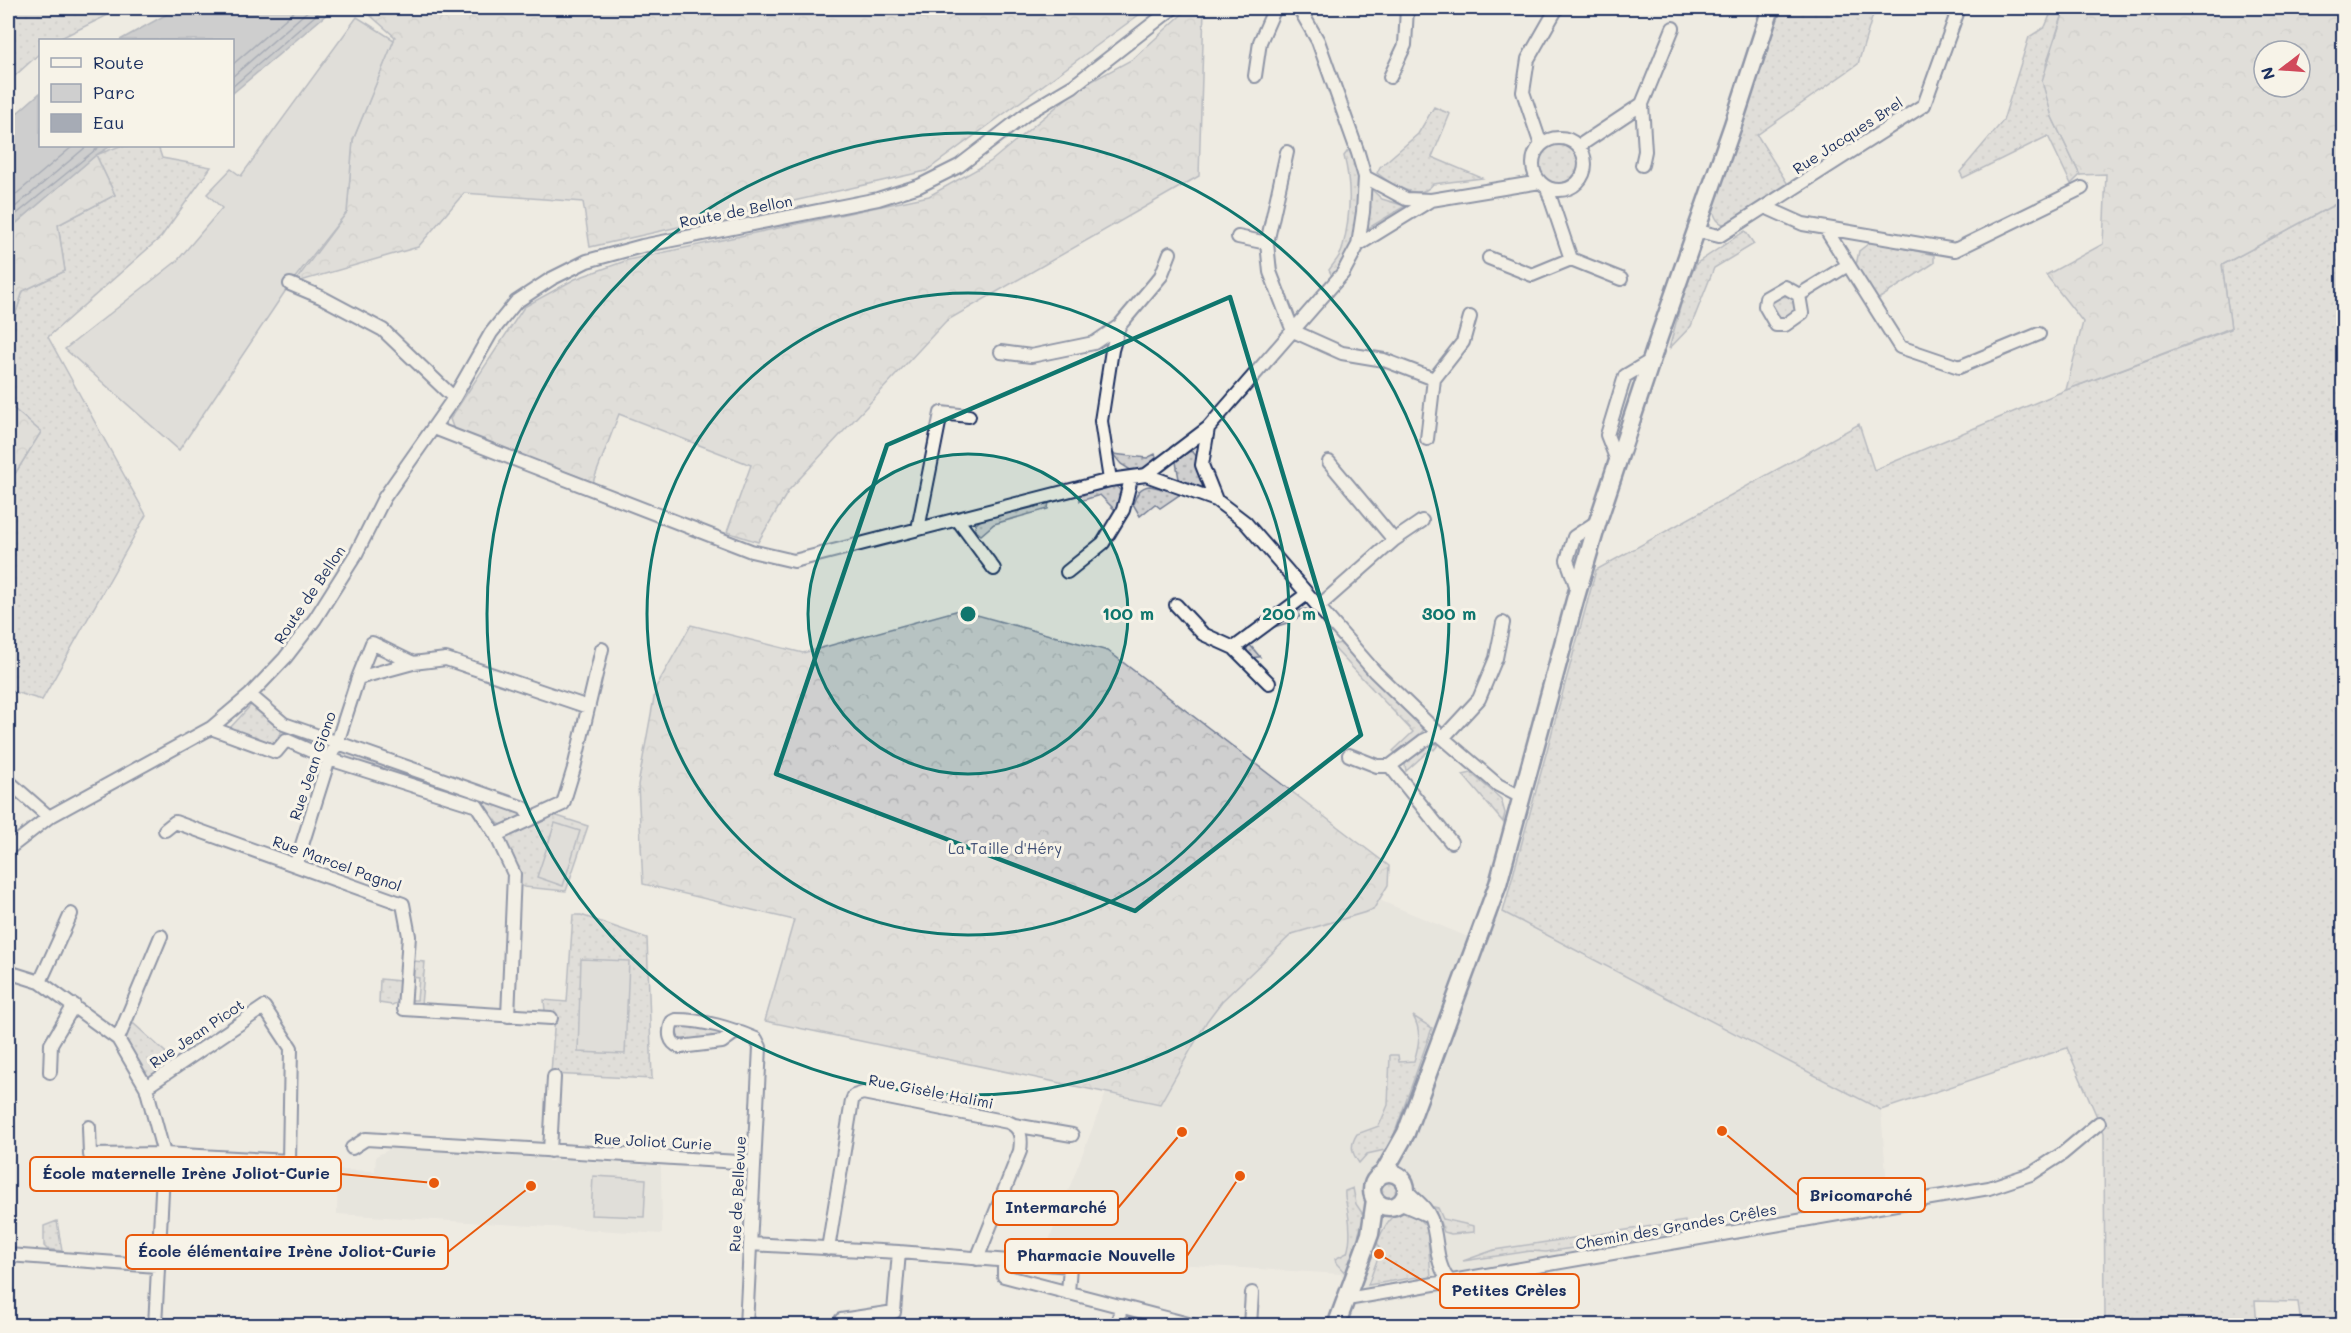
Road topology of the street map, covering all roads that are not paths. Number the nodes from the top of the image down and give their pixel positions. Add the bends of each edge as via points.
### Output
1 (1161, 8) edge
2 (1173, 8) edge
3 (1278, 8) edge
4 (1299, 8) edge
5 (1407, 8) edge
6 (1557, 8) edge
7 (1959, 8) edge
8 (1771, 11) edge
9 (1673, 28) dead end
10 (1255, 76) dead end
11 (1390, 77) dead end
12 (1058, 94) junction
13 (1642, 104) junction
14 (1541, 145) junction
15 (1579, 146) junction
16 (1287, 152) dead end
17 (1642, 165) dead end
18 (1365, 177) junction
19 (1544, 185) junction
20 (2082, 188) dead end
21 (1431, 200) junction
22 (1766, 207) junction
23 (1825, 228) junction
24 (1698, 231) junction
25 (1238, 237) dead end
26 (1267, 243) junction
27 (1358, 245) junction
28 (1170, 253) dead end
29 (1489, 258) dead end
30 (1571, 259) junction
31 (1848, 265) junction
32 (1622, 279) dead end
33 (290, 284) dead end
34 (1799, 296) dead end
35 (1470, 317) dead end
36 (1119, 326) junction
37 (1293, 331) junction
38 (2039, 334) dead end
39 (1094, 343) junction
40 (1112, 350) junction
41 (1001, 352) dead end
42 (1434, 380) junction
43 (454, 398) junction
44 (969, 417) dead end
45 (434, 428) junction
46 (1208, 428) junction
47 (1427, 439) dead end
48 (1329, 462) dead end
49 (1146, 476) junction
50 (1131, 479) junction
51 (1110, 480) junction
52 (1216, 500) junction
53 (957, 519) junction
54 (1422, 521) dead end
55 (918, 529) junction
56 (1394, 540) junction
57 (994, 568) dead end
58 (1067, 572) dead end
59 (1307, 594) junction
60 (1176, 605) dead end
61 (1318, 607) junction
62 (1503, 624) dead end
63 (1234, 648) junction
64 (602, 649) dead end
65 (413, 663) junction
66 (358, 678) junction
67 (1269, 683) dead end
68 (250, 694) junction
69 (588, 707) junction
70 (291, 727) junction
71 (211, 728) junction
72 (1441, 736) junction
73 (286, 740) junction
74 (337, 743) junction
75 (1349, 755) dead end
76 (329, 759) junction
77 (1390, 766) junction
78 (8, 781) edge
79 (1521, 797) junction
80 (50, 817) junction
81 (531, 818) junction
82 (165, 830) dead end
83 (496, 835) junction
84 (1451, 842) dead end
85 (8, 849) edge
86 (297, 864) junction
87 (71, 914) dead end
88 (161, 936) dead end
89 (8, 972) edge
90 (40, 982) junction
91 (74, 1005) junction
92 (508, 1016) junction
93 (551, 1018) dead end
94 (737, 1031) junction
95 (118, 1039) junction
96 (50, 1072) dead end
97 (554, 1077) dead end
98 (146, 1087) junction
99 (2099, 1124) dead end
100 (1014, 1125) junction
101 (89, 1127) dead end
102 (1406, 1132) junction
103 (1072, 1135) dead end
104 (352, 1148) dead end
105 (550, 1151) junction
106 (164, 1154) junction
107 (754, 1163) junction
108 (1383, 1174) junction
109 (1399, 1195) junction
110 (1375, 1200) junction
111 (1370, 1234) junction
112 (750, 1244) junction
113 (828, 1249) junction
114 (899, 1252) junction
115 (8, 1255) edge
116 (977, 1259) junction
117 (1004, 1261) junction
118 (157, 1266) junction
119 (1449, 1282) junction
120 (1068, 1293) junction
121 (1252, 1293) dead end
122 (1347, 1296) junction
123 (1120, 1306) junction
124 (841, 1320) dead end
125 (155, 1326) edge
126 (746, 1326) edge
127 (1119, 1326) edge
128 (1196, 1326) edge
129 (1250, 1326) edge
130 (1336, 1326) edge

1 - 12 street, Route de Bellon via 1069,80
2 - 12 street, Route de Bellon
3 - 10 street via 1260,42
4 - 18 street via 1318,41
5 - 11 street via 1405,45
6 - 14 street via 1528,59 1523,92
7 - 22 street, Rue Jacques Brel via 1924,105
8 - 24 main road
9 - 13 street
12 - 43 street, Route de Bellon via 959,166 920,186 878,199 642,246 587,261 551,279 516,302 492,333
13 - 15 street
13 - 17 street
14 - 15 street via 1564,138
14 - 19 street via 1533,165
15 - 19 street via 1586,163 1580,180 1565,190
16 - 26 street
18 - 21 street via 1406,199
18 - 27 street
19 - 21 street
19 - 30 street
20 - 23 street via 1955,250
21 - 27 street
22 - 23 street via 1803,224
22 - 24 street, Rue Jacques Brel via 1719,236
23 - 31 street
24 - 79 main road via 1598,521
25 - 26 street
26 - 37 street via 1270,272
27 - 37 street via 1343,273
28 - 36 street via 1161,276
29 - 30 street via 1532,275
30 - 32 street
31 - 34 street
31 - 38 street via 1900,347 1959,367
33 - 43 street via 383,330
35 - 42 street via 1463,342
36 - 39 street
36 - 40 street
37 - 42 street via 1342,353 1384,360
37 - 46 street
39 - 40 street
39 - 41 street via 1031,356
40 - 51 street via 1101,421
42 - 47 street
43 - 45 street, Route de Bellon
44 - 55 street via 941,413
45 - 55 street via 752,551 794,561
45 - 68 street, Route de Bellon via 384,498 356,554 315,619
46 - 49 street
46 - 52 street via 1202,465
48 - 56 street
49 - 50 street
49 - 52 street
50 - 51 street
50 - 58 street via 1123,510 1103,543
51 - 53 street
52 - 59 street via 1245,522
53 - 55 street
53 - 57 street
54 - 56 street
56 - 61 street
59 - 61 street
59 - 63 street
60 - 63 street via 1203,634
61 - 72 street
62 - 72 street via 1496,658 1479,699
63 - 67 street
64 - 69 street
65 - 66 street
65 - 66 street, Rue Jean Giono via 372,643
65 - 69 street via 446,659
66 - 74 street, Rue Jean Giono
68 - 70 street
68 - 71 street, Route de Bellon
69 - 81 street via 563,804
70 - 73 street
70 - 74 street
71 - 73 street via 276,752
71 - 80 street, Route de Bellon
72 - 77 street via 1423,741
72 - 79 street via 1498,785
73 - 76 street
74 - 76 street, Rue Jean Giono
74 - 81 street via 524,808
75 - 77 street via 1377,766
76 - 83 street via 477,806
76 - 86 street, Rue Jean Giono
77 - 84 street
78 - 80 street
79 - 102 main road via 1498,884
80 - 85 street, Route de Bellon
81 - 83 street
82 - 86 street, Rue Marcel Pagnol via 176,822
83 - 92 street via 514,874
86 - 92 street, Rue Marcel Pagnol via 403,904 409,936 404,1009
87 - 90 street
88 - 95 street
89 - 90 street
90 - 91 street
91 - 95 street
91 - 96 street via 51,1044
92 - 93 street, Rue Marcel Pagnol
94 - 94 street via 691,1020 676,1020 669,1029 671,1040 681,1047 722,1042
94 - 107 street, Rue de Bellevue via 756,1039 760,1047
95 - 98 street
97 - 105 street
98 - 106 street
98 - 106 street, Rue Jean Picot via 264,1007 291,1048 289,1161
99 - 119 street, Chemin des Grandes Crêles via 2031,1174 1989,1188
100 - 103 street, Rue Gisèle Halimi
100 - 113 street, Rue Gisèle Halimi via 862,1094 854,1096
100 - 116 street via 1020,1132 1020,1151
101 - 106 street via 90,1155
102 - 108 main road
102 - 109 main road
104 - 105 street, Rue Joliot Curie via 366,1139
105 - 107 street, Rue Joliot Curie
106 - 118 street
107 - 112 street, Rue de Bellevue
108 - 109 main road via 1393,1174
108 - 110 main road via 1372,1188
109 - 110 main road via 1382,1206
109 - 111 main road
109 - 119 street via 1422,1205 1430,1217 1438,1261
110 - 111 main road
111 - 122 main road
112 - 113 street
112 - 126 street, Rue de Bellevue
113 - 114 street
114 - 116 street
114 - 124 street via 894,1312
115 - 118 street
116 - 117 street
117 - 120 street via 1004,1276
117 - 120 street via 1070,1266
118 - 125 street
119 - 122 street, Chemin des Grandes Crêles
120 - 123 street
121 - 129 street
122 - 130 main road
123 - 127 street
123 - 128 street

